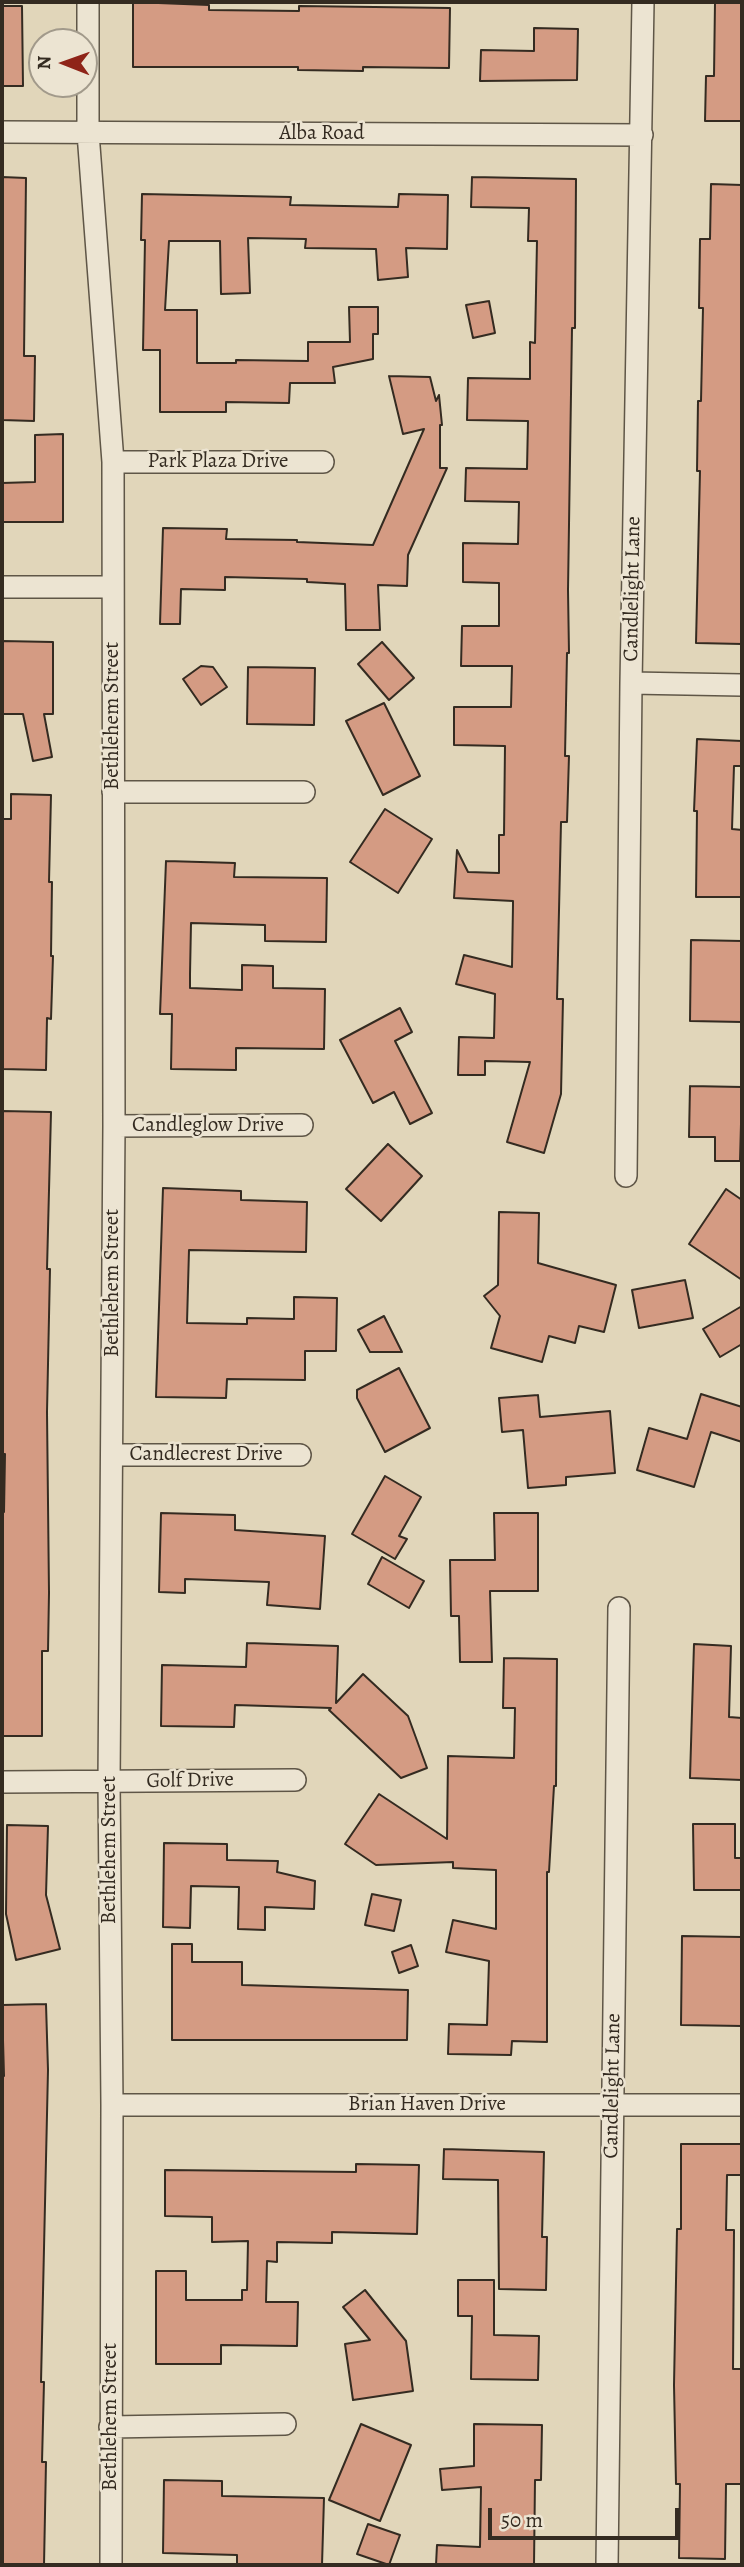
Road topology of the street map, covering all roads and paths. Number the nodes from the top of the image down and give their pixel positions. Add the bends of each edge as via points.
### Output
1 (88, 2) edge
2 (643, 2) edge
3 (2, 132) edge
4 (88, 133) junction
5 (642, 135) junction
6 (113, 462) junction
7 (323, 462) dead end
8 (2, 587) edge
9 (112, 587) junction
10 (631, 683) junction
11 (742, 685) edge
12 (113, 792) junction
13 (304, 792) dead end
14 (302, 1125) dead end
15 (114, 1126) junction
16 (626, 1177) dead end
17 (112, 1455) junction
18 (300, 1455) dead end
19 (619, 1608) dead end
20 (295, 1780) dead end
21 (2, 1782) edge
22 (109, 1782) junction
23 (113, 2105) junction
24 (612, 2105) junction
25 (742, 2105) edge
26 (285, 2424) dead end
27 (110, 2427) junction
28 (111, 2565) edge
29 (607, 2565) edge

1 - 4 street, Bethlehem Street
2 - 5 street, Candlelight Lane
3 - 4 street, Alba Road
4 - 5 street, Alba Road
4 - 6 street, Bethlehem Street
5 - 10 street, Candlelight Lane
6 - 7 street, Park Plaza Drive
6 - 9 street, Bethlehem Street
8 - 9 street
9 - 12 street, Bethlehem Street
10 - 11 street
10 - 16 street, Candlelight Lane
12 - 13 street
12 - 15 street, Bethlehem Street
14 - 15 street, Candleglow Drive
15 - 17 street, Bethlehem Street
17 - 18 street, Candlecrest Drive
17 - 22 street, Bethlehem Street
19 - 24 street, Candlelight Lane
20 - 22 street, Golf Drive
21 - 22 street, Golf Drive
22 - 23 street, Bethlehem Street
23 - 24 street, Brian Haven Drive
23 - 27 street, Bethlehem Street
24 - 25 street, Brian Haven Drive
24 - 29 street, Candlelight Lane
26 - 27 street
27 - 28 street, Bethlehem Street

